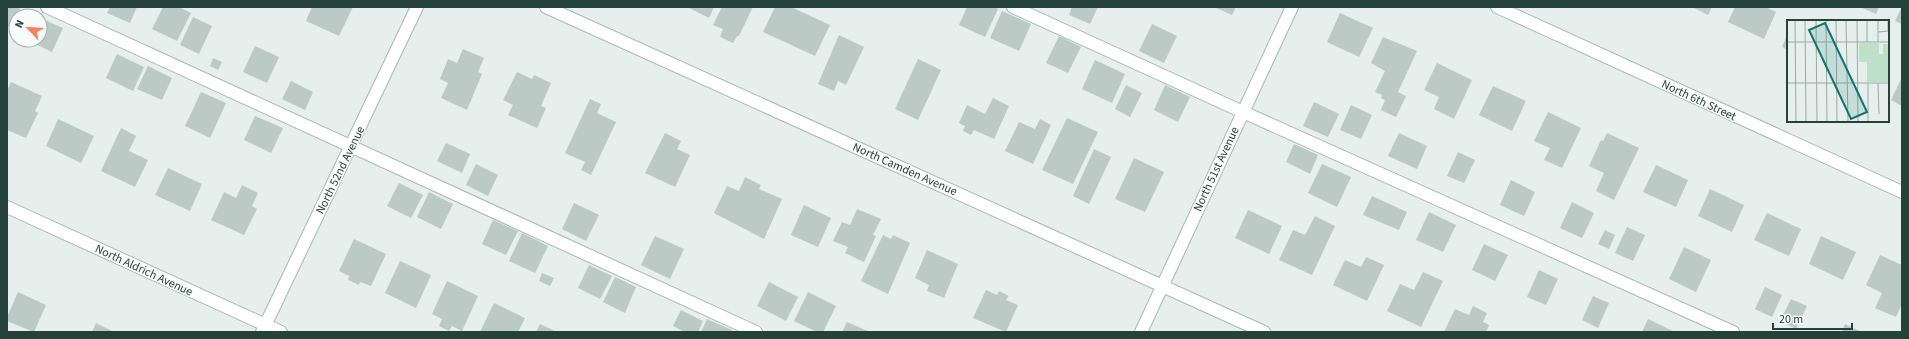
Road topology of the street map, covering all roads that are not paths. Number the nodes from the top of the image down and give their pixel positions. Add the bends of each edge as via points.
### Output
1 (47, 7) edge
2 (417, 7) edge
3 (546, 7) edge
4 (1013, 7) edge
5 (1292, 7) edge
6 (1497, 7) edge
7 (1243, 112) junction
8 (352, 147) junction
9 (1902, 192) edge
10 (7, 207) edge
11 (1162, 286) junction
12 (264, 329) edge
13 (281, 332) edge
14 (756, 332) edge
15 (1141, 332) edge
16 (1264, 332) edge
17 (1733, 332) edge

1 - 8 street
2 - 8 street, North 52nd Avenue
3 - 11 street, North Camden Avenue
4 - 7 street
5 - 7 street, North 51st Avenue
6 - 9 street, North 6th Street
7 - 11 street, North 51st Avenue
7 - 17 street
8 - 12 street, North 52nd Avenue
8 - 14 street
10 - 12 street, North Aldrich Avenue
11 - 15 street, North 51st Avenue
11 - 16 street, North Camden Avenue
12 - 13 street, North Aldrich Avenue

